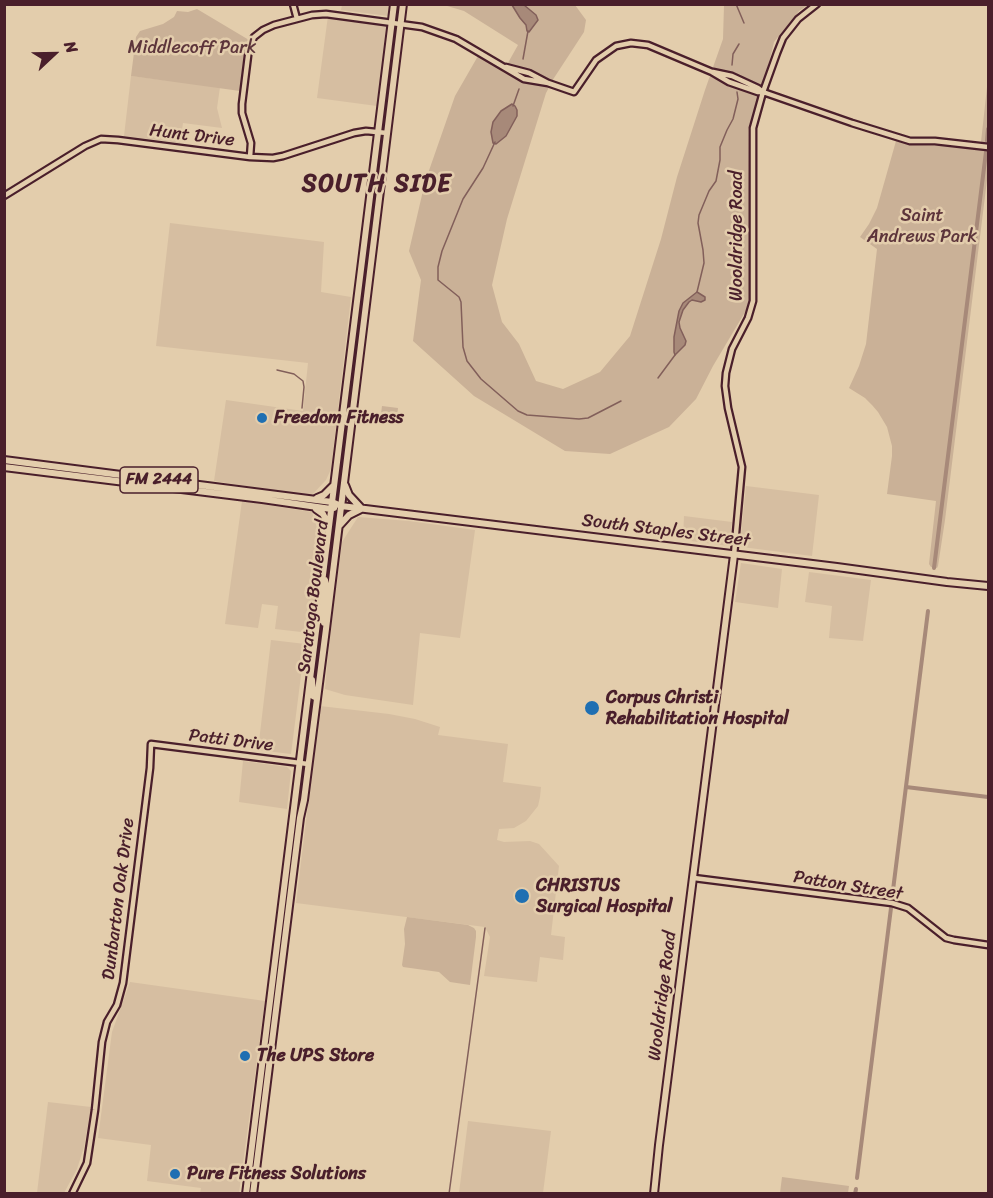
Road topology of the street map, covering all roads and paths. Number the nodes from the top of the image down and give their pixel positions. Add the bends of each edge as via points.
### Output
1 (293, 4) edge
2 (394, 4) edge
3 (403, 4) edge
4 (816, 4) edge
5 (297, 19) junction
6 (392, 22) junction
7 (401, 23) junction
8 (763, 92) junction
9 (379, 131) junction
10 (387, 133) junction
11 (988, 147) edge
12 (250, 157) junction
13 (4, 196) edge
14 (370, 200) junction
15 (375, 235) junction
16 (362, 270) junction
17 (366, 303) junction
18 (357, 305) junction
19 (362, 335) junction
20 (349, 367) junction
21 (345, 398) junction
22 (354, 399) junction
23 (349, 437) junction
24 (4, 460) edge
25 (4, 467) edge
26 (114, 477) junction
27 (344, 479) junction
28 (334, 484) junction
29 (208, 486) junction
30 (197, 491) junction
31 (313, 499) junction
32 (332, 502) junction
33 (341, 506) junction
34 (313, 507) junction
35 (361, 508) junction
36 (331, 509) junction
37 (338, 528) junction
38 (328, 535) junction
39 (734, 555) junction
40 (322, 580) junction
41 (988, 586) edge
42 (326, 629) junction
43 (311, 673) junction
44 (316, 698) junction
45 (151, 744) joint
46 (300, 764) junction
47 (308, 765) junction
48 (694, 878) junction
49 (284, 892) junction
50 (288, 915) junction
51 (988, 945) edge
52 (270, 1031) junction
53 (254, 1157) junction
54 (72, 1194) edge
55 (246, 1194) edge
56 (253, 1194) edge
57 (654, 1194) edge

1 - 5 street
2 - 6 main road, Saratoga Boulevard
3 - 7 main road, Saratoga Boulevard
4 - 8 street, Wooldridge Road via 783,38
5 - 6 street via 326,14
5 - 12 street via 263,30 249,48 242,104
6 - 7 street
6 - 9 main road, Saratoga Boulevard
7 - 8 street via 456,39 524,79 574,92 596,60 616,46 631,43 648,45 729,82
7 - 10 main road, Saratoga Boulevard
8 - 11 street via 909,141
8 - 39 street, Wooldridge Road via 753,128 753,301 732,349 725,386 742,468
9 - 10 street, Hunt Drive
9 - 12 street, Hunt Drive via 354,133 283,156
9 - 14 main road, Saratoga Boulevard
10 - 15 main road, Saratoga Boulevard
12 - 13 street, Hunt Drive via 101,139
14 - 15 main road via 370,230
14 - 16 main road, Saratoga Boulevard
15 - 17 main road, Saratoga Boulevard
16 - 17 main road via 361,299
16 - 18 main road, Saratoga Boulevard
17 - 19 main road, Saratoga Boulevard
18 - 19 main road via 361,309
18 - 20 main road, Saratoga Boulevard
19 - 22 main road, Saratoga Boulevard
20 - 21 main road, Saratoga Boulevard
20 - 22 main road
21 - 23 main road via 350,402
21 - 28 main road, Saratoga Boulevard
22 - 23 main road, Saratoga Boulevard
23 - 27 main road, Saratoga Boulevard
24 - 26 main road, South Staples Street / FM 2444
25 - 26 main road, South Staples Street / FM 2444
26 - 29 main road, South Staples Street / FM 2444
26 - 30 main road, South Staples Street / FM 2444
27 - 33 main road, Saratoga Boulevard
27 - 35 main road
28 - 31 main road via 324,495
28 - 32 main road, Saratoga Boulevard
29 - 30 main road
29 - 31 main road, South Staples Street / FM 2444
30 - 34 main road, South Staples Street / FM 2444
31 - 32 main road, South Staples Street / FM 2444
32 - 33 main road, South Staples Street / FM 2444
32 - 36 main road, Saratoga Boulevard
33 - 35 main road, South Staples Street
33 - 36 main road, South Staples Street / FM 2444
33 - 37 main road, Saratoga Boulevard
34 - 36 main road, South Staples Street / FM 2444
34 - 38 main road via 323,514
35 - 37 main road via 346,517
35 - 39 main road, South Staples Street
36 - 38 main road, Saratoga Boulevard
37 - 42 main road, Saratoga Boulevard
38 - 40 main road, Saratoga Boulevard
39 - 41 main road, South Staples Street
39 - 48 main road, Wooldridge Road
40 - 42 main road via 326,585
40 - 43 main road, Saratoga Boulevard
42 - 44 main road, Saratoga Boulevard
43 - 44 main road
43 - 46 main road, Saratoga Boulevard
44 - 47 main road, Saratoga Boulevard
45 - 46 street, Patti Drive
45 - 54 street, Dunbarton Oak Drive via 123,983 102,1042 87,1163
46 - 47 street, Patti Drive
46 - 49 main road, Saratoga Boulevard
47 - 50 main road, Saratoga Boulevard
48 - 51 street, Patton Street via 892,903 908,908 946,938
48 - 57 main road, Wooldridge Road
49 - 50 main road
49 - 52 main road, Saratoga Boulevard
50 - 52 main road, Saratoga Boulevard
52 - 53 main road, Saratoga Boulevard
52 - 53 main road, Saratoga Boulevard
53 - 55 main road, Saratoga Boulevard
53 - 56 main road

